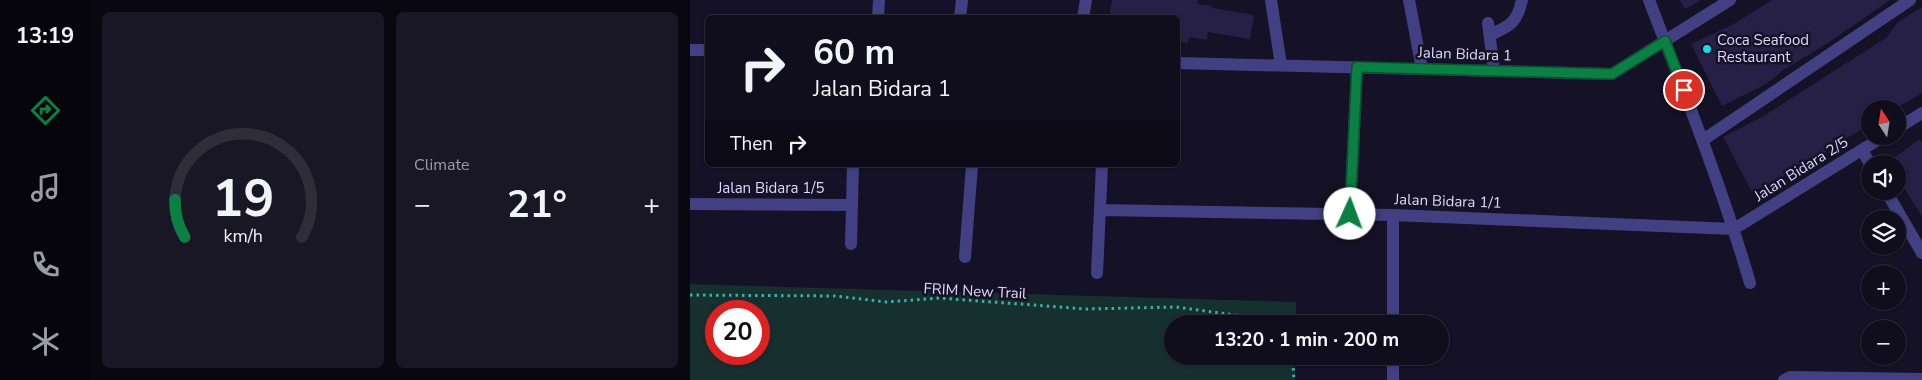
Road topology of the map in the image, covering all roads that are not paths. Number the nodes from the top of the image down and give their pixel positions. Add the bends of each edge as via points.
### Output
1 (879, 0) edge
2 (962, 0) edge
3 (1086, 0) edge
4 (1270, 0) edge
5 (1410, 0) edge
6 (1522, 0) edge
7 (1649, 0) edge
8 (1730, 0) edge
9 (1910, 0) edge
10 (878, 15) edge
11 (960, 15) edge
12 (1084, 15) edge
13 (1665, 41) junction
14 (690, 50) edge
15 (705, 50) edge
16 (1180, 63) edge
17 (1281, 65) junction
18 (1357, 67) junction
19 (1422, 69) junction
20 (1494, 71) junction
21 (1922, 112) edge
22 (1906, 123) edge
23 (1703, 140) junction
24 (1870, 145) edge
25 (1862, 150) junction
26 (1865, 155) edge
27 (853, 167) edge
28 (972, 167) edge
29 (1102, 167) edge
30 (1891, 200) edge
31 (690, 204) edge
32 (851, 205) junction
33 (1100, 210) junction
34 (1350, 214) junction
35 (1393, 215) junction
36 (1734, 229) junction
37 (851, 244) dead end
38 (1922, 253) edge
39 (965, 257) dead end
40 (1097, 273) dead end
41 (1750, 283) dead end
42 (1393, 315) edge
43 (1393, 365) edge
44 (1787, 378) edge
45 (1869, 379) edge
46 (1922, 379) edge
47 (1393, 380) edge

1 - 10 street
2 - 11 street
3 - 12 street
4 - 17 street
5 - 19 street
6 - 20 street via 1519,14 1510,26 1489,29
7 - 13 street
8 - 13 street, Jalan Bidara 1
9 - 23 street
13 - 20 street, Jalan Bidara 1 via 1612,74
13 - 23 street
14 - 15 street
16 - 17 street, Jalan Bidara 1
17 - 18 street, Jalan Bidara 1
18 - 19 street, Jalan Bidara 1
18 - 34 street
19 - 20 street, Jalan Bidara 1
21 - 22 street
23 - 36 street
24 - 25 street, Jalan Bidara 2/5
25 - 26 street
25 - 36 street, Jalan Bidara 2/5
27 - 32 street
28 - 39 street
29 - 33 street
30 - 38 street
31 - 32 street, Jalan Bidara 1/5
32 - 37 street
33 - 34 street, Jalan Bidara 1/1
33 - 40 street
34 - 35 street, Jalan Bidara 1/1
35 - 36 street, Jalan Bidara 1/1
35 - 42 street
36 - 41 street
43 - 47 street
44 - 45 street
45 - 46 street

